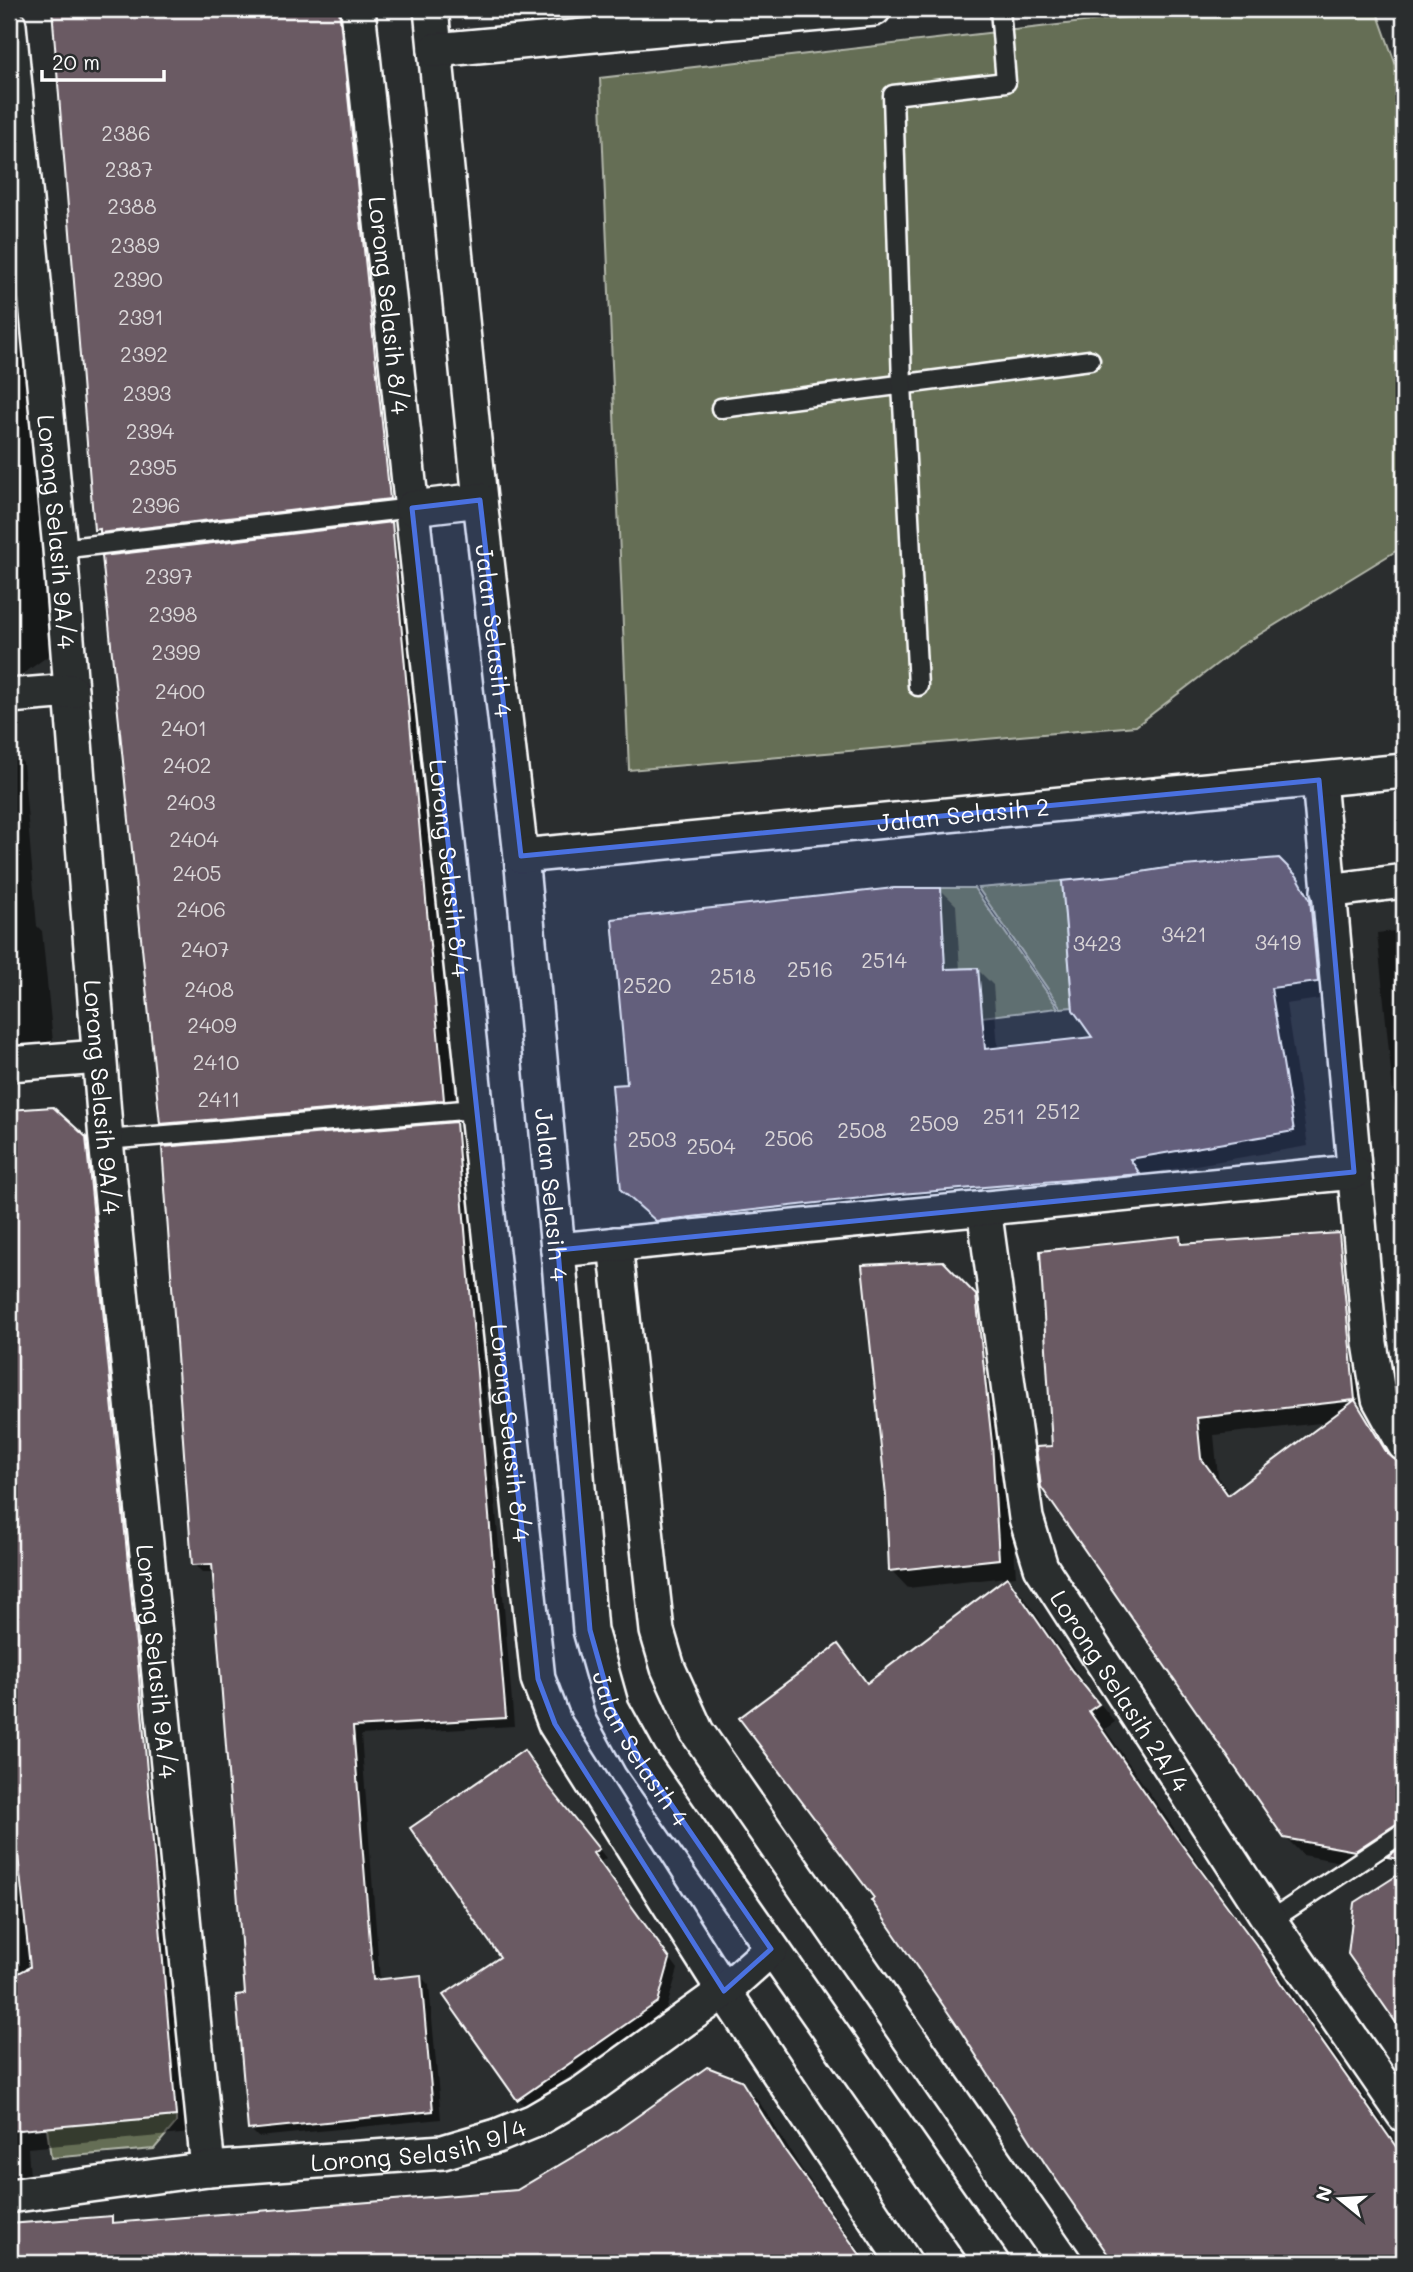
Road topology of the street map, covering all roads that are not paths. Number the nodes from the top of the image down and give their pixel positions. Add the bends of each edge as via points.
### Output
1 (358, 9) edge
2 (431, 9) edge
3 (874, 9) edge
4 (1000, 9) edge
5 (9, 25) edge
6 (435, 50) junction
7 (1090, 360) dead end
8 (902, 384) junction
9 (721, 408) dead end
10 (480, 500) junction
11 (412, 508) junction
12 (60, 549) junction
13 (918, 687) dead end
14 (71, 691) junction
15 (9, 696) edge
16 (1404, 771) edge
17 (1319, 780) junction
18 (521, 856) junction
19 (1404, 881) edge
20 (1328, 891) junction
21 (99, 1056) junction
22 (9, 1064) edge
23 (475, 1109) junction
24 (106, 1140) junction
25 (1354, 1172) junction
26 (984, 1208) junction
27 (615, 1244) junction
28 (558, 1250) junction
29 (1404, 1444) edge
30 (1404, 1832) edge
31 (1270, 1921) junction
32 (771, 1949) junction
33 (724, 1991) junction
34 (1404, 2115) edge
35 (208, 2169) junction
36 (9, 2196) edge
37 (905, 2263) edge
38 (992, 2263) edge
39 (1065, 2263) edge

1 - 11 street, Lorong Selasih 8/4
2 - 6 street, Jalan Selasih 4
3 - 6 street
4 - 8 lane via 1006,82 893,95
5 - 12 street, Lorong Selasih 9A/4
6 - 10 street, Jalan Selasih 4
7 - 8 lane
8 - 9 lane
8 - 13 lane
10 - 11 street
10 - 18 street, Jalan Selasih 4
11 - 12 lane
11 - 23 street, Lorong Selasih 8/4
12 - 14 street, Lorong Selasih 9A/4
14 - 15 street
14 - 21 street, Lorong Selasih 9A/4
16 - 17 street, Jalan Selasih 2
17 - 18 street, Jalan Selasih 2
17 - 20 street
18 - 28 street, Jalan Selasih 4
19 - 20 street
20 - 25 street
21 - 22 street
21 - 24 street, Lorong Selasih 9A/4
23 - 24 lane
23 - 33 street, Lorong Selasih 8/4 via 538,1679 555,1724
24 - 35 street, Lorong Selasih 9A/4
25 - 26 street
25 - 29 street via 1379,1399
26 - 27 street
26 - 31 street, Lorong Selasih 2A/4 via 1026,1518 1041,1567
27 - 28 street
27 - 39 street via 657,1631 668,1668 697,1732
28 - 32 street, Jalan Selasih 4 via 590,1630 612,1708 640,1759
30 - 31 lane
31 - 34 street, Lorong Selasih 2A/4
32 - 33 street, Lorong Selasih 9/4
32 - 38 street, Jalan Selasih 4
33 - 35 street, Lorong Selasih 9/4 via 584,2092 497,2136 443,2152
33 - 37 street, Lorong Selasih 8/4
35 - 36 street, Lorong Selasih 9/4

